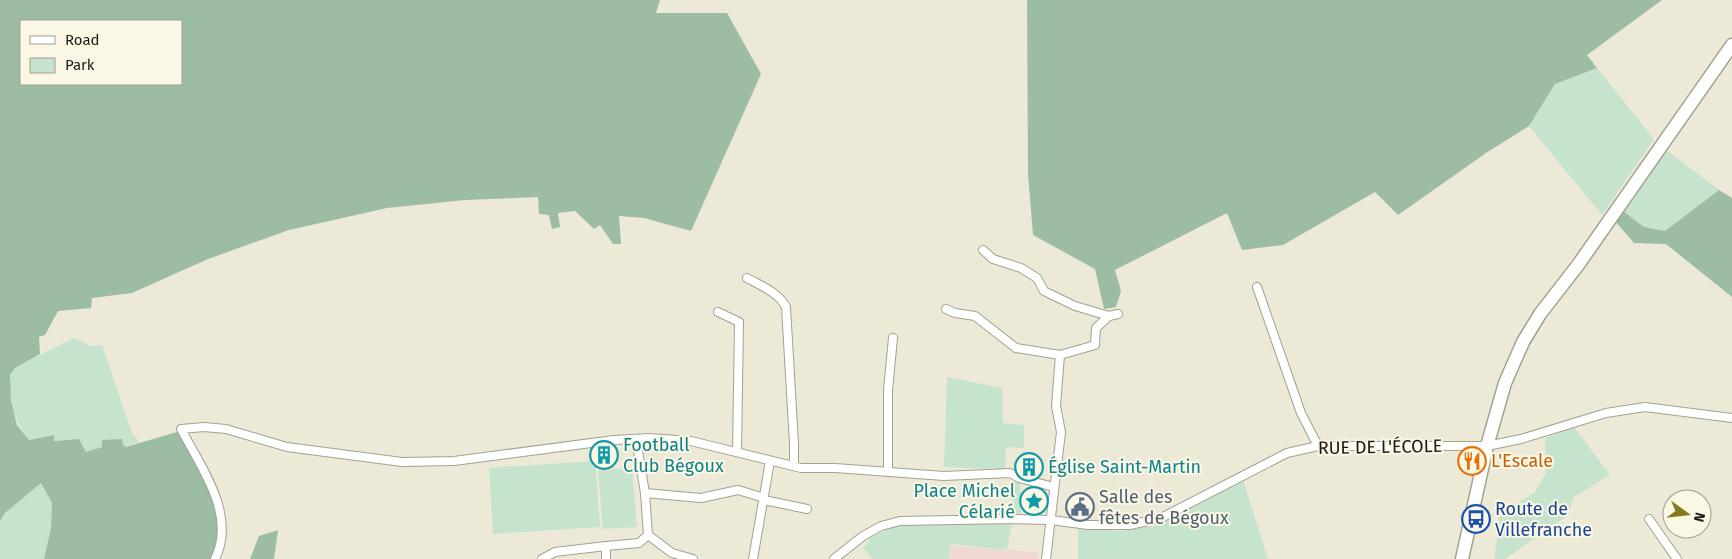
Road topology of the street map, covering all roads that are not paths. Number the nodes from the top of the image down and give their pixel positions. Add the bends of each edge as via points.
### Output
1 (1732, 45) edge
2 (983, 250) dead end
3 (747, 278) dead end
4 (1257, 287) dead end
5 (946, 309) dead end
6 (718, 312) dead end
7 (1118, 314) dead end
8 (1109, 316) junction
9 (893, 338) dead end
10 (1060, 355) junction
11 (1732, 418) edge
12 (636, 438) junction
13 (1318, 446) junction
14 (1487, 446) junction
15 (737, 452) junction
16 (770, 461) junction
17 (794, 466) junction
18 (888, 472) junction
19 (1054, 487) junction
20 (645, 493) junction
21 (764, 499) junction
22 (807, 509) dead end
23 (1649, 519) dead end
24 (1051, 520) junction
25 (648, 535) junction
26 (606, 546) junction
27 (215, 559) edge
28 (542, 559) edge
29 (606, 559) edge
30 (693, 559) edge
31 (753, 559) edge
32 (834, 559) edge
33 (1046, 559) edge
34 (1462, 559) edge
35 (1677, 559) edge

1 - 14 main road via 1522,342 1504,382
2 - 8 street via 993,259 1021,268 1037,278 1044,291 1075,306
3 - 17 street via 772,292 786,306
4 - 13 street via 1301,413
5 - 10 street via 975,316 1016,348
6 - 15 street via 739,322
7 - 8 street
8 - 10 street via 1096,328 1095,345
9 - 18 street via 888,390
10 - 19 street via 1056,406 1061,432
11 - 14 street, RUE DE L'ÉCOLE via 1645,407 1606,413
12 - 15 street via 691,441
12 - 20 street
12 - 27 street via 454,461 402,462 286,447 226,429 181,430 211,484 219,508 221,540
13 - 14 street, RUE DE L'ÉCOLE
13 - 24 street, RUE DE L'ÉCOLE via 1287,453 1160,518 1130,525 1088,525
14 - 34 main road
15 - 16 street
16 - 17 street
16 - 21 street
17 - 18 street
18 - 19 street via 944,476 1010,473
19 - 24 street
20 - 21 street via 701,498 738,490
20 - 25 street
21 - 22 street
21 - 31 street
23 - 35 street
24 - 32 street, RUE DE L'ÉCOLE via 900,521 881,526
24 - 33 street
25 - 26 street via 639,543
25 - 30 street via 672,553
26 - 28 street via 555,552
26 - 29 street

